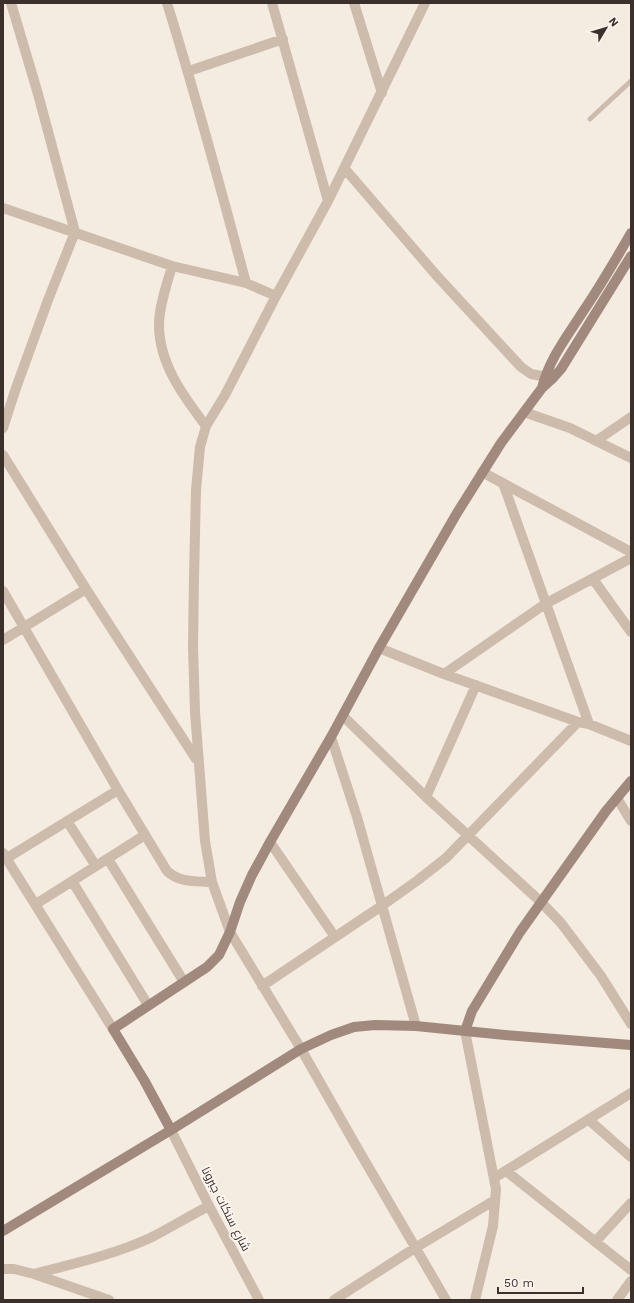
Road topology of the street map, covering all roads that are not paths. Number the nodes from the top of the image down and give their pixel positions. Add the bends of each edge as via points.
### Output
1 (11, 3) edge
2 (167, 3) edge
3 (272, 3) edge
4 (354, 3) edge
5 (425, 3) edge
6 (283, 39) junction
7 (189, 72) junction
8 (631, 81) edge
9 (382, 93) junction
10 (590, 119) dead end
11 (345, 169) junction
12 (328, 201) junction
13 (3, 208) edge
14 (75, 232) junction
15 (631, 233) edge
16 (631, 256) edge
17 (172, 266) junction
18 (246, 283) junction
19 (276, 296) junction
20 (549, 377) junction
21 (524, 412) junction
22 (631, 417) edge
23 (206, 426) junction
24 (3, 428) edge
25 (596, 441) junction
26 (3, 455) edge
27 (631, 458) edge
28 (482, 472) junction
29 (503, 483) junction
30 (631, 552) edge
31 (631, 558) edge
32 (593, 579) junction
33 (86, 589) junction
34 (3, 591) edge
35 (545, 604) junction
36 (24, 627) junction
37 (631, 632) edge
38 (3, 640) edge
39 (379, 648) junction
40 (444, 674) junction
41 (476, 685) junction
42 (343, 716) junction
43 (578, 722) junction
44 (589, 724) junction
45 (331, 737) junction
46 (631, 741) edge
47 (198, 761) junction
48 (631, 781) edge
49 (118, 790) junction
50 (426, 797) junction
51 (617, 798) junction
52 (67, 821) junction
53 (631, 821) edge
54 (145, 835) junction
55 (468, 836) junction
56 (270, 842) junction
57 (5, 856) edge
58 (108, 859) junction
59 (96, 866) junction
60 (72, 881) junction
61 (212, 882) junction
62 (541, 902) junction
63 (36, 904) junction
64 (382, 905) junction
65 (230, 932) junction
66 (335, 937) junction
67 (184, 982) junction
68 (262, 986) junction
69 (148, 1006) junction
70 (631, 1024) edge
71 (416, 1026) junction
72 (113, 1029) junction
73 (465, 1031) junction
74 (631, 1044) edge
75 (302, 1049) junction
76 (631, 1093) edge
77 (589, 1120) junction
78 (171, 1130) junction
79 (631, 1157) edge
80 (506, 1171) junction
81 (494, 1178) junction
82 (495, 1200) junction
83 (631, 1203) edge
84 (209, 1206) junction
85 (3, 1231) edge
86 (595, 1242) junction
87 (415, 1248) junction
88 (3, 1269) edge
89 (631, 1270) edge
90 (34, 1274) junction
91 (631, 1281) edge
92 (109, 1300) edge
93 (259, 1300) edge
94 (334, 1300) edge
95 (446, 1300) edge
96 (475, 1300) edge
97 (617, 1300) edge

1 - 14 street
2 - 7 street
3 - 6 street
4 - 9 street
5 - 9 street
6 - 7 street
6 - 12 street
7 - 18 street
8 - 10 lane
9 - 11 street
11 - 12 street
11 - 20 street via 437,276 521,367 531,374
12 - 19 street
13 - 14 street
14 - 17 street
14 - 24 street
15 - 20 street via 551,361
16 - 20 street via 561,369
17 - 18 street
17 - 23 street via 159,325 163,352 184,398
18 - 19 street
19 - 23 street
20 - 21 street
21 - 25 street via 570,428
21 - 28 street
22 - 25 street
23 - 47 street via 200,447 196,490 194,577
25 - 27 street
26 - 33 street
28 - 29 street
28 - 39 street
29 - 30 street
29 - 35 street
31 - 32 street
32 - 35 street
32 - 37 street
33 - 36 street
33 - 47 street
34 - 36 street
35 - 40 street
35 - 44 street
36 - 38 street
36 - 49 street
39 - 40 street
39 - 42 street
40 - 41 street
41 - 43 street
41 - 50 street
42 - 45 street
42 - 50 street
43 - 44 street
43 - 55 street
44 - 46 street
45 - 56 street
45 - 64 street
47 - 61 street via 204,841
48 - 51 street
49 - 52 street
49 - 54 street
50 - 55 street
51 - 53 street
51 - 62 street
52 - 57 street
52 - 59 street
54 - 58 street
54 - 61 street via 167,871 174,877 181,880
55 - 62 street
55 - 64 street via 446,858
56 - 65 street via 243,895
56 - 66 street
57 - 63 street
58 - 59 street
58 - 67 street
59 - 60 street
60 - 63 street
60 - 69 street
61 - 65 street
62 - 70 street via 561,923 601,976
62 - 73 street via 472,1011
63 - 72 street
64 - 66 street
64 - 71 street
65 - 67 street via 215,961
65 - 68 street
66 - 68 street
67 - 69 street
68 - 75 street
69 - 72 street
71 - 73 street
71 - 75 street via 354,1027
72 - 78 street
73 - 74 street
73 - 81 street
75 - 78 street
75 - 87 street
76 - 77 street
77 - 79 street
77 - 80 street
78 - 84 street, شارع سنكات جبرونا
78 - 85 street
80 - 81 street
80 - 86 street
81 - 82 street
82 - 87 street
82 - 96 street via 493,1226
83 - 86 street
84 - 90 street via 126,1248
84 - 93 street, شارع سنكات جبرونا
86 - 89 street
87 - 94 street
87 - 95 street
88 - 90 street
90 - 92 street
91 - 97 street

